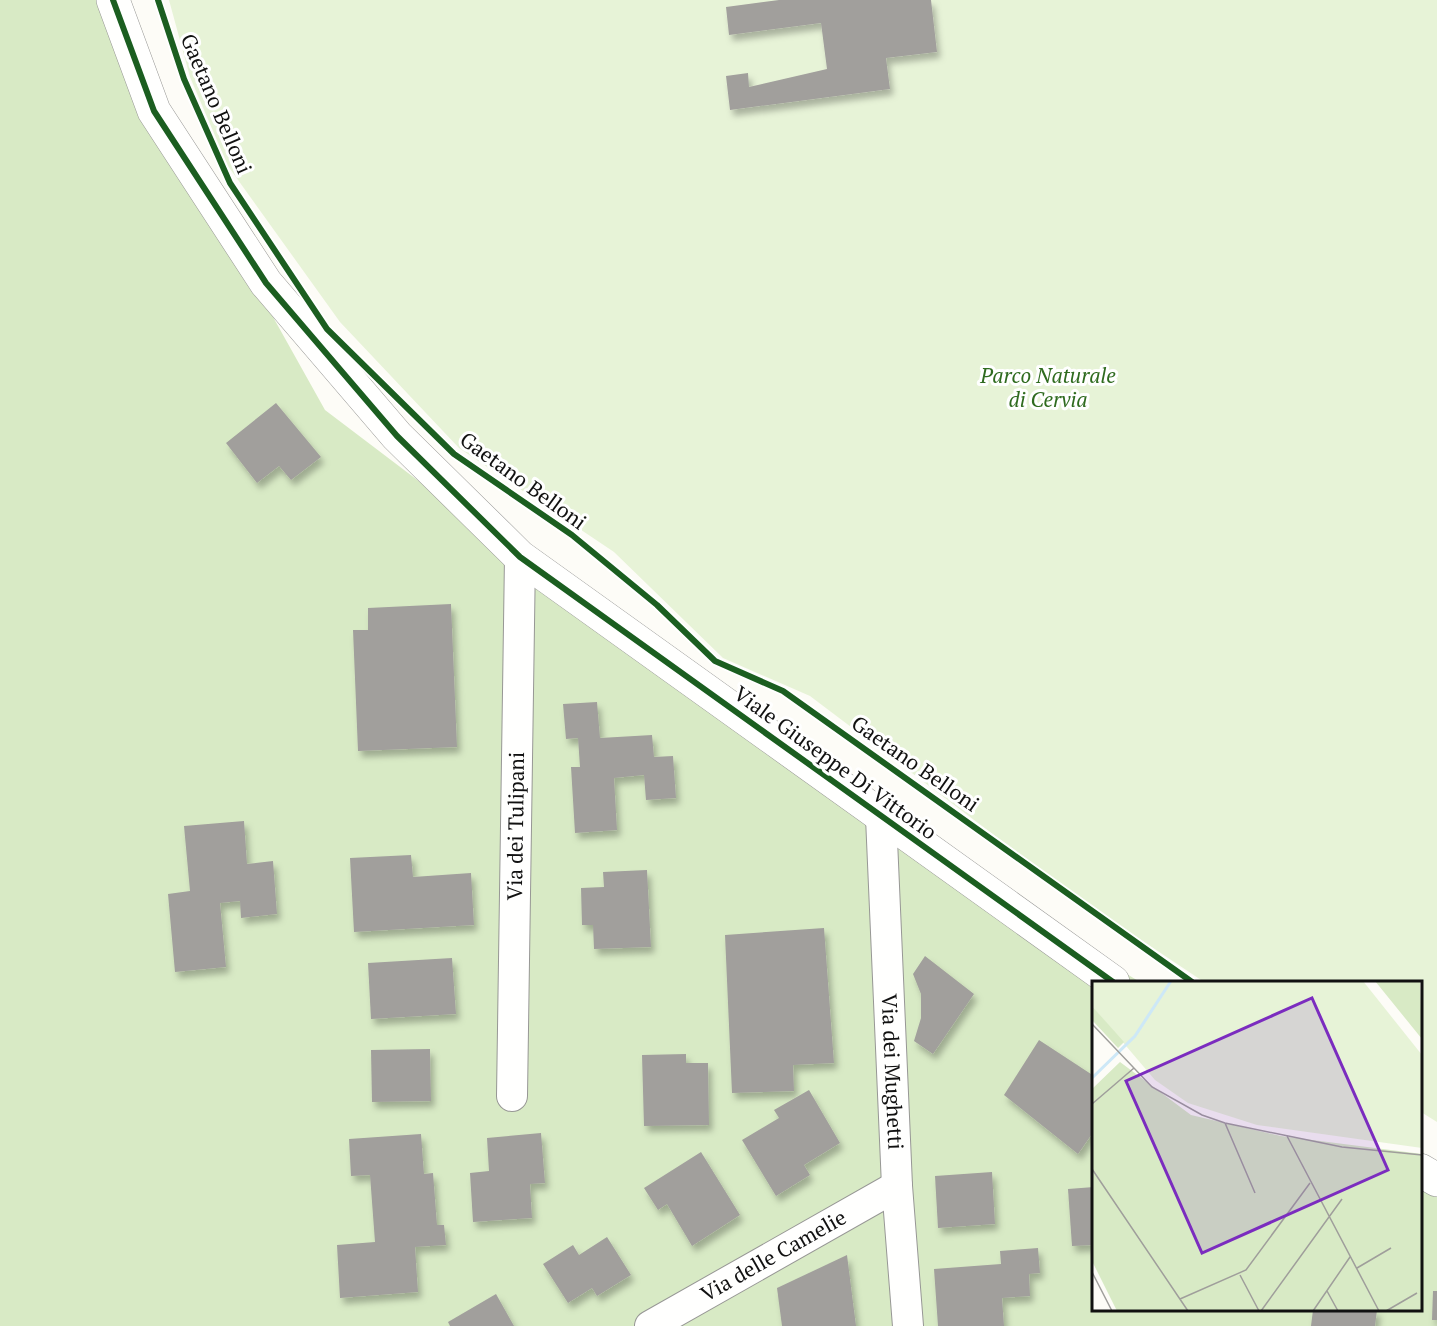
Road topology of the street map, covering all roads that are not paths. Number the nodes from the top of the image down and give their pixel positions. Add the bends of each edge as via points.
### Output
1 (113, 0) edge
2 (520, 557) junction
3 (881, 817) junction
4 (1112, 981) edge
5 (512, 1096) dead end
6 (1422, 1171) edge
7 (1437, 1180) edge
8 (897, 1186) junction
9 (650, 1326) edge
10 (908, 1326) edge

1 - 2 street, Viale Giuseppe Di Vittorio via 154,111 266,283 397,436
2 - 3 street, Viale Giuseppe Di Vittorio
2 - 5 street, Via dei Tulipani
3 - 4 street, Viale Giuseppe Di Vittorio
3 - 8 street, Via dei Mughetti
6 - 7 street
8 - 9 street, Via delle Camelie
8 - 10 street, Via dei Mughetti

